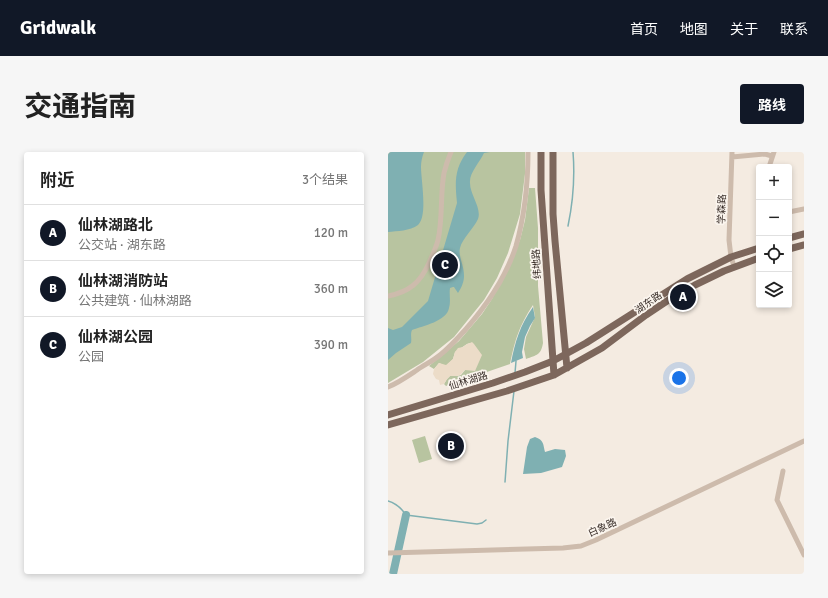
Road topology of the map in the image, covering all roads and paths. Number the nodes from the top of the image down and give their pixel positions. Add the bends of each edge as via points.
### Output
1 (451, 152) edge
2 (528, 152) edge
3 (541, 152) edge
4 (553, 152) edge
5 (773, 154) edge
6 (732, 155) edge
7 (771, 164) edge
8 (804, 209) edge
9 (792, 211) edge
10 (804, 234) edge
11 (792, 237) edge
12 (804, 245) edge
13 (792, 248) edge
14 (756, 249) edge
15 (731, 257) junction
16 (756, 259) edge
17 (734, 266) junction
18 (388, 296) edge
19 (566, 355) junction
20 (553, 361) junction
21 (567, 368) junction
22 (554, 375) junction
23 (388, 388) edge
24 (388, 415) edge
25 (388, 425) edge
26 (804, 441) edge
27 (783, 471) dead end
28 (388, 553) edge
29 (804, 555) edge

1 - 18 street via 444,174 441,221 434,252 419,280 402,293
2 - 23 street via 526,200 516,246 494,290 481,311 440,355
3 - 20 main road, 纬地路 via 541,190
4 - 19 main road, 纬地路 via 553,214
5 - 6 street
5 - 7 street
6 - 15 street, 学森路
8 - 9 street
10 - 11 main road
12 - 13 main road
14 - 15 main road, 湖东路
15 - 17 street, 学森路
15 - 19 main road, 湖东路 via 687,279
16 - 17 main road, 湖东路
17 - 21 main road, 湖东路 via 670,299 602,348
19 - 20 main road, 湖东路
19 - 21 main road, 纬地路
20 - 22 main road, 纬地路
20 - 24 main road, 仙林湖路 via 509,378
21 - 22 main road, 湖东路
22 - 25 main road
26 - 28 street, 白象路 via 581,546
27 - 29 street via 777,500

